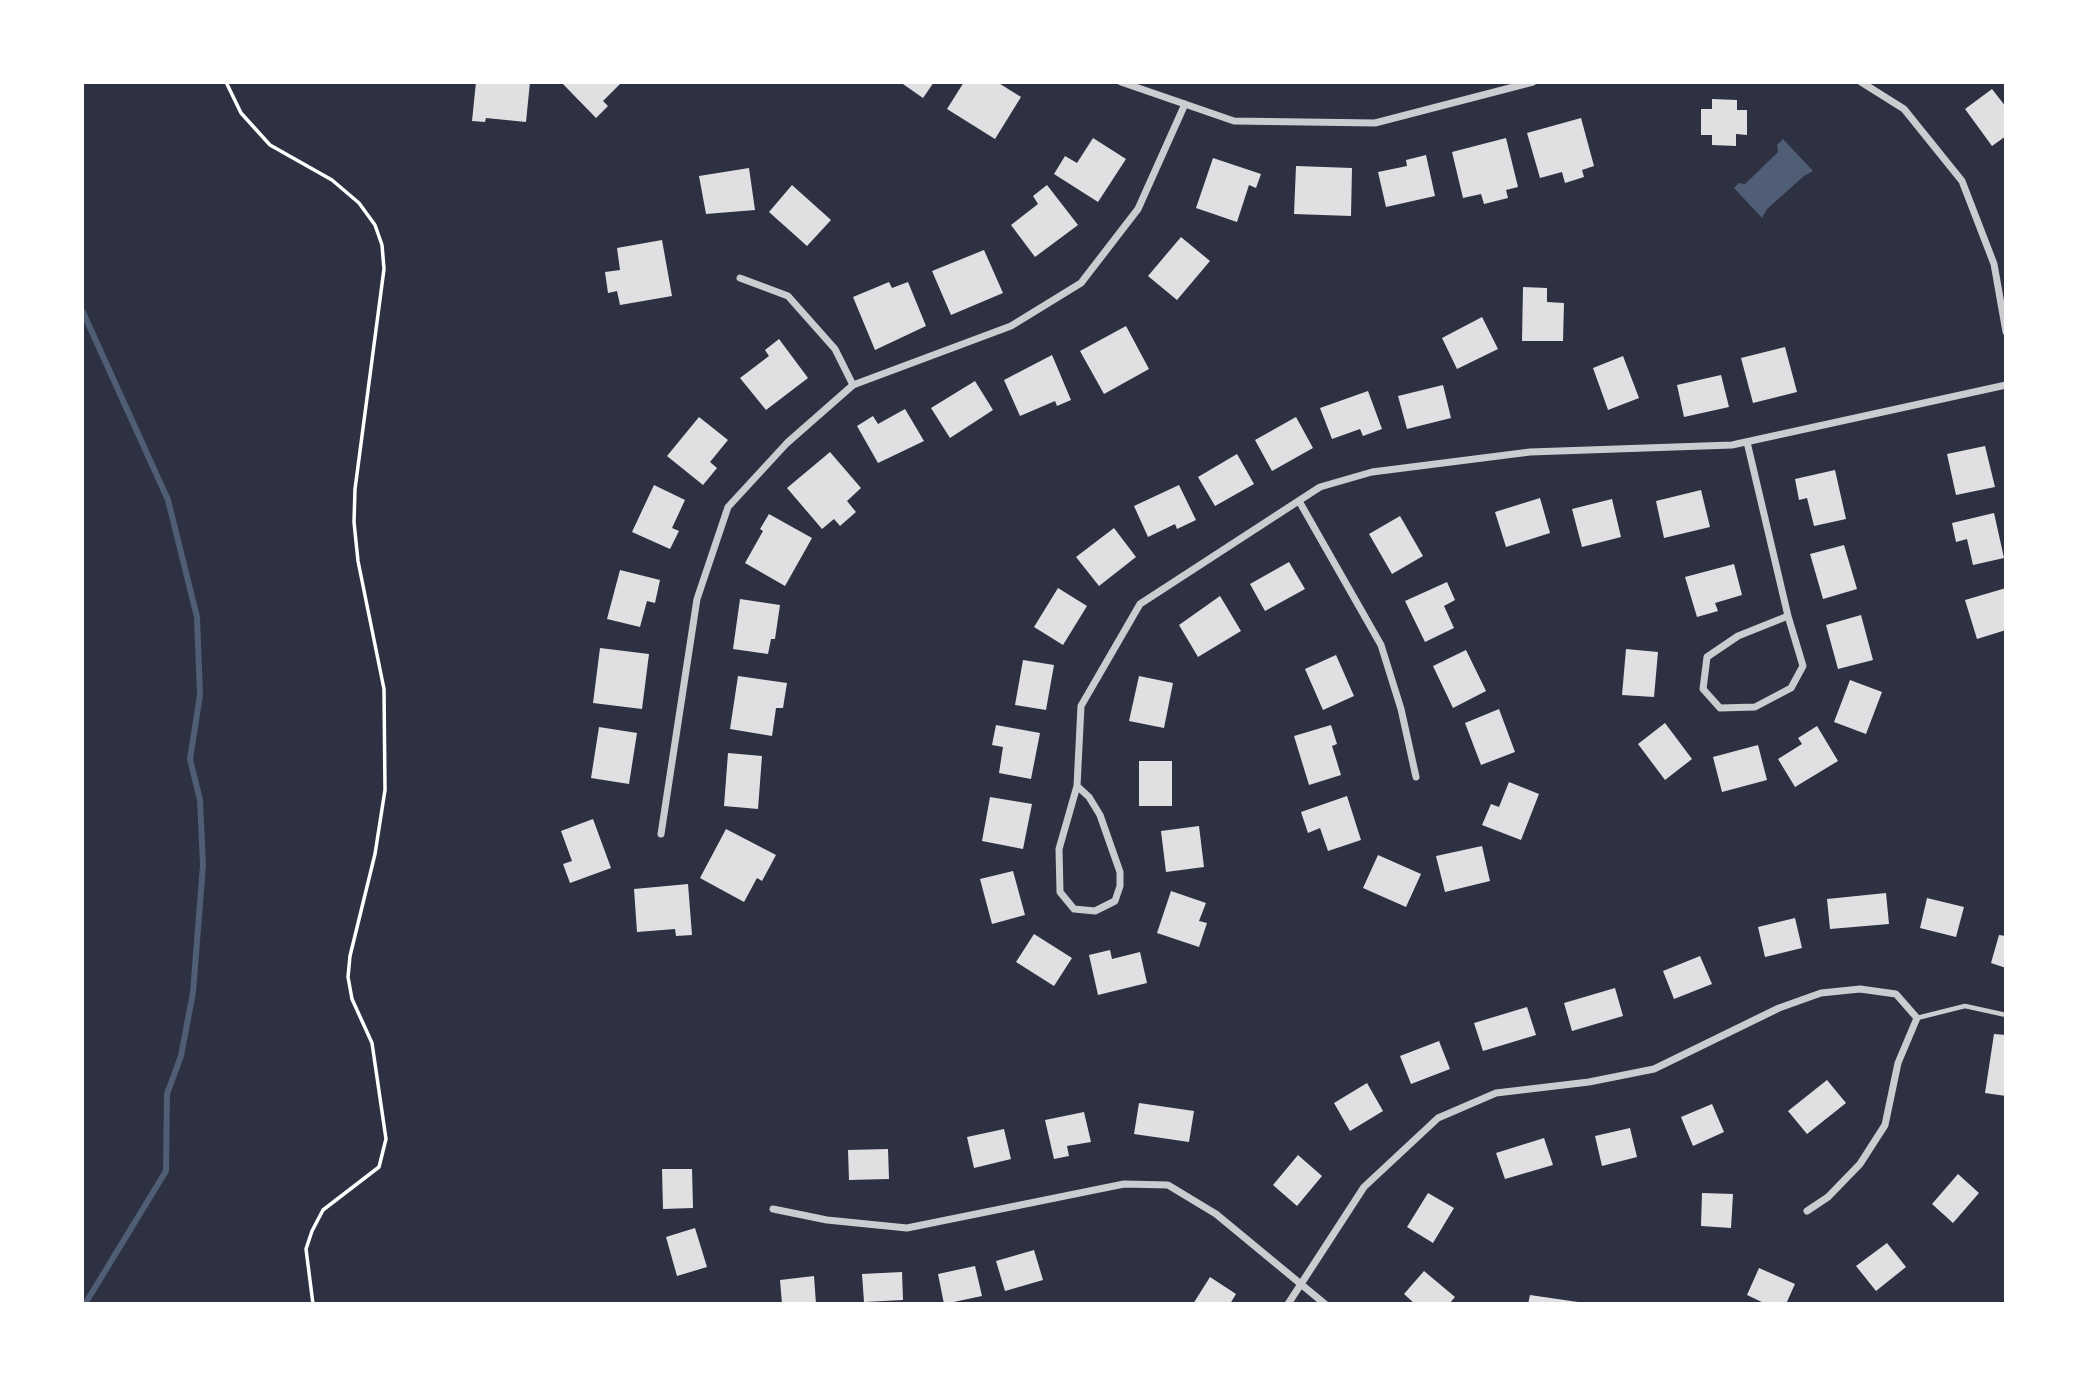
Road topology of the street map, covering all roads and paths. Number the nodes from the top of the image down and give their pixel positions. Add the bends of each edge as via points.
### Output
1 (226, 82) edge
2 (1121, 82) edge
3 (1533, 82) edge
4 (1861, 82) edge
5 (1185, 104) junction
6 (740, 278) dead end
7 (2006, 332) edge
8 (853, 385) junction
9 (2006, 385) edge
10 (1747, 442) junction
11 (1298, 501) junction
12 (1788, 617) junction
13 (1416, 777) dead end
14 (1077, 786) junction
15 (661, 834) dead end
16 (2006, 1015) edge
17 (1917, 1018) junction
18 (773, 1209) dead end
19 (1807, 1211) dead end
20 (1302, 1286) junction
21 (313, 1304) edge
22 (1288, 1304) edge
23 (1325, 1304) edge

1 - 21 path via 241,113 270,145 332,180 359,203 375,225 384,269 354,522 384,689 385,790 348,977 352,999 372,1043 386,1139 379,1167 323,1210 312,1231 306,1249
2 - 5 street
3 - 5 street via 1375,123 1234,121
4 - 7 street via 1904,109 1962,181 1994,264
5 - 8 street via 1138,209 1081,284 1011,326
6 - 8 street via 789,296 835,349
8 - 15 street via 787,443 728,507 697,599
9 - 10 street
10 - 11 street via 1530,452 1385,470 1320,487
10 - 12 street
11 - 13 street via 1381,645
11 - 14 street via 1140,604 1081,706
12 - 12 street via 1738,636 1707,657 1703,689 1720,708 1755,707 1791,688 1802,666
14 - 14 street via 1059,849 1060,892 1074,909 1095,911 1115,901 1120,872 1100,815
16 - 17 lane via 1965,1006
17 - 19 street via 1898,1063 1885,1125 1860,1164 1828,1198
17 - 20 street via 1896,994 1860,989 1821,993 1779,1008 1654,1069 1496,1093 1438,1118 1364,1187
18 - 20 street via 907,1228 1124,1184 1168,1185 1216,1214
20 - 22 street
20 - 23 street

